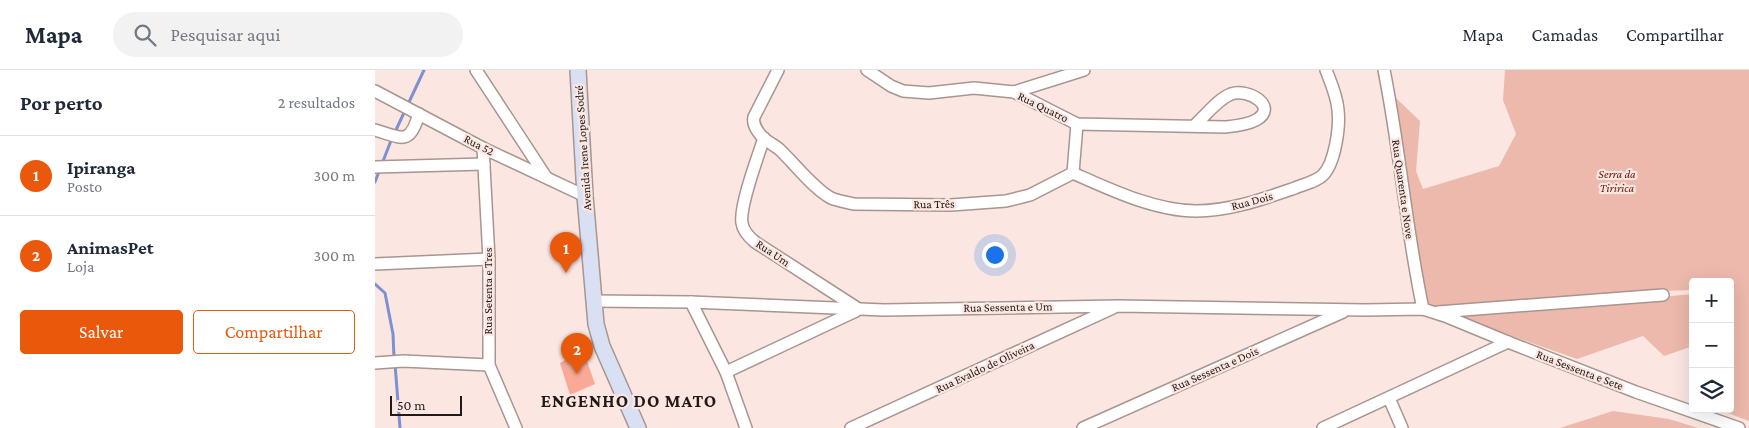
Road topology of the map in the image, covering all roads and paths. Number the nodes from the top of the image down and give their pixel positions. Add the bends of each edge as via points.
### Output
1 (476, 70) edge
2 (578, 70) edge
3 (778, 70) edge
4 (867, 70) edge
5 (1084, 70) edge
6 (1326, 70) edge
7 (1384, 70) edge
8 (375, 91) edge
9 (1014, 92) junction
10 (419, 114) junction
11 (1077, 124) junction
12 (1195, 125) junction
13 (375, 130) edge
14 (764, 138) junction
15 (483, 148) junction
16 (483, 164) junction
17 (380, 167) edge
18 (1073, 173) junction
19 (547, 178) junction
20 (585, 196) junction
21 (489, 259) junction
22 (375, 264) edge
23 (1663, 295) dead end
24 (593, 302) junction
25 (691, 302) junction
26 (1118, 306) junction
27 (858, 310) junction
28 (1347, 310) junction
29 (1428, 310) junction
30 (1508, 342) junction
31 (381, 363) edge
32 (489, 365) junction
33 (726, 372) junction
34 (1389, 398) junction
35 (516, 428) edge
36 (638, 428) edge
37 (745, 428) edge
38 (851, 428) edge
39 (1083, 428) edge
40 (1323, 428) edge
41 (1402, 428) edge
42 (1739, 428) edge

1 - 19 street
2 - 20 main road, Avenida Irene Lopes Sodré
3 - 14 street via 753,121
4 - 9 street, Rua Quatro via 891,86 908,92 974,88
5 - 9 street
6 - 18 street, Rua Dois via 1338,111 1335,149 1323,175 1313,181 1255,202 1195,211 1139,200
7 - 29 street, Rua Quarenta e Nove via 1415,272
8 - 10 street, Rua 52
9 - 11 street, Rua Quatro
10 - 13 street via 408,136
10 - 15 street, Rua 52
11 - 12 street, Rua Quatro
11 - 18 street
12 - 12 street, Rua Quatro via 1232,94 1243,92 1257,96 1263,104 1262,116 1253,122 1225,127
14 - 18 street, Rua Três via 830,197 854,204 951,205 1006,201 1030,195
14 - 27 street, Rua Um via 742,211 746,234
15 - 16 street, Rua Setenta e Tres
15 - 19 street, Rua 52
16 - 17 street
16 - 21 street, Rua Setenta e Tres
19 - 20 street, Rua 52
20 - 24 main road, Avenida Irene Lopes Sodré
21 - 22 street
21 - 32 street, Rua Setenta e Tres
23 - 29 street, Rua Sessenta e Um
24 - 25 street, Rua Sessenta e Um
24 - 36 main road, Avenida Irene Lopes Sodré via 602,346
25 - 27 street, Rua Sessenta e Um
25 - 33 street
26 - 27 street, Rua Sessenta e Um
26 - 28 street, Rua Sessenta e Um
26 - 38 street, Rua Evaldo de Oliveira
27 - 33 street
28 - 29 street, Rua Sessenta e Um
28 - 39 street, Rua Sessenta e Dois
29 - 30 street, Rua Sessenta e Sete
30 - 34 street
30 - 42 street, Rua Sessenta e Sete
31 - 32 street
32 - 35 street, Rua Setenta e Tres
33 - 37 street
34 - 40 street
34 - 41 street

